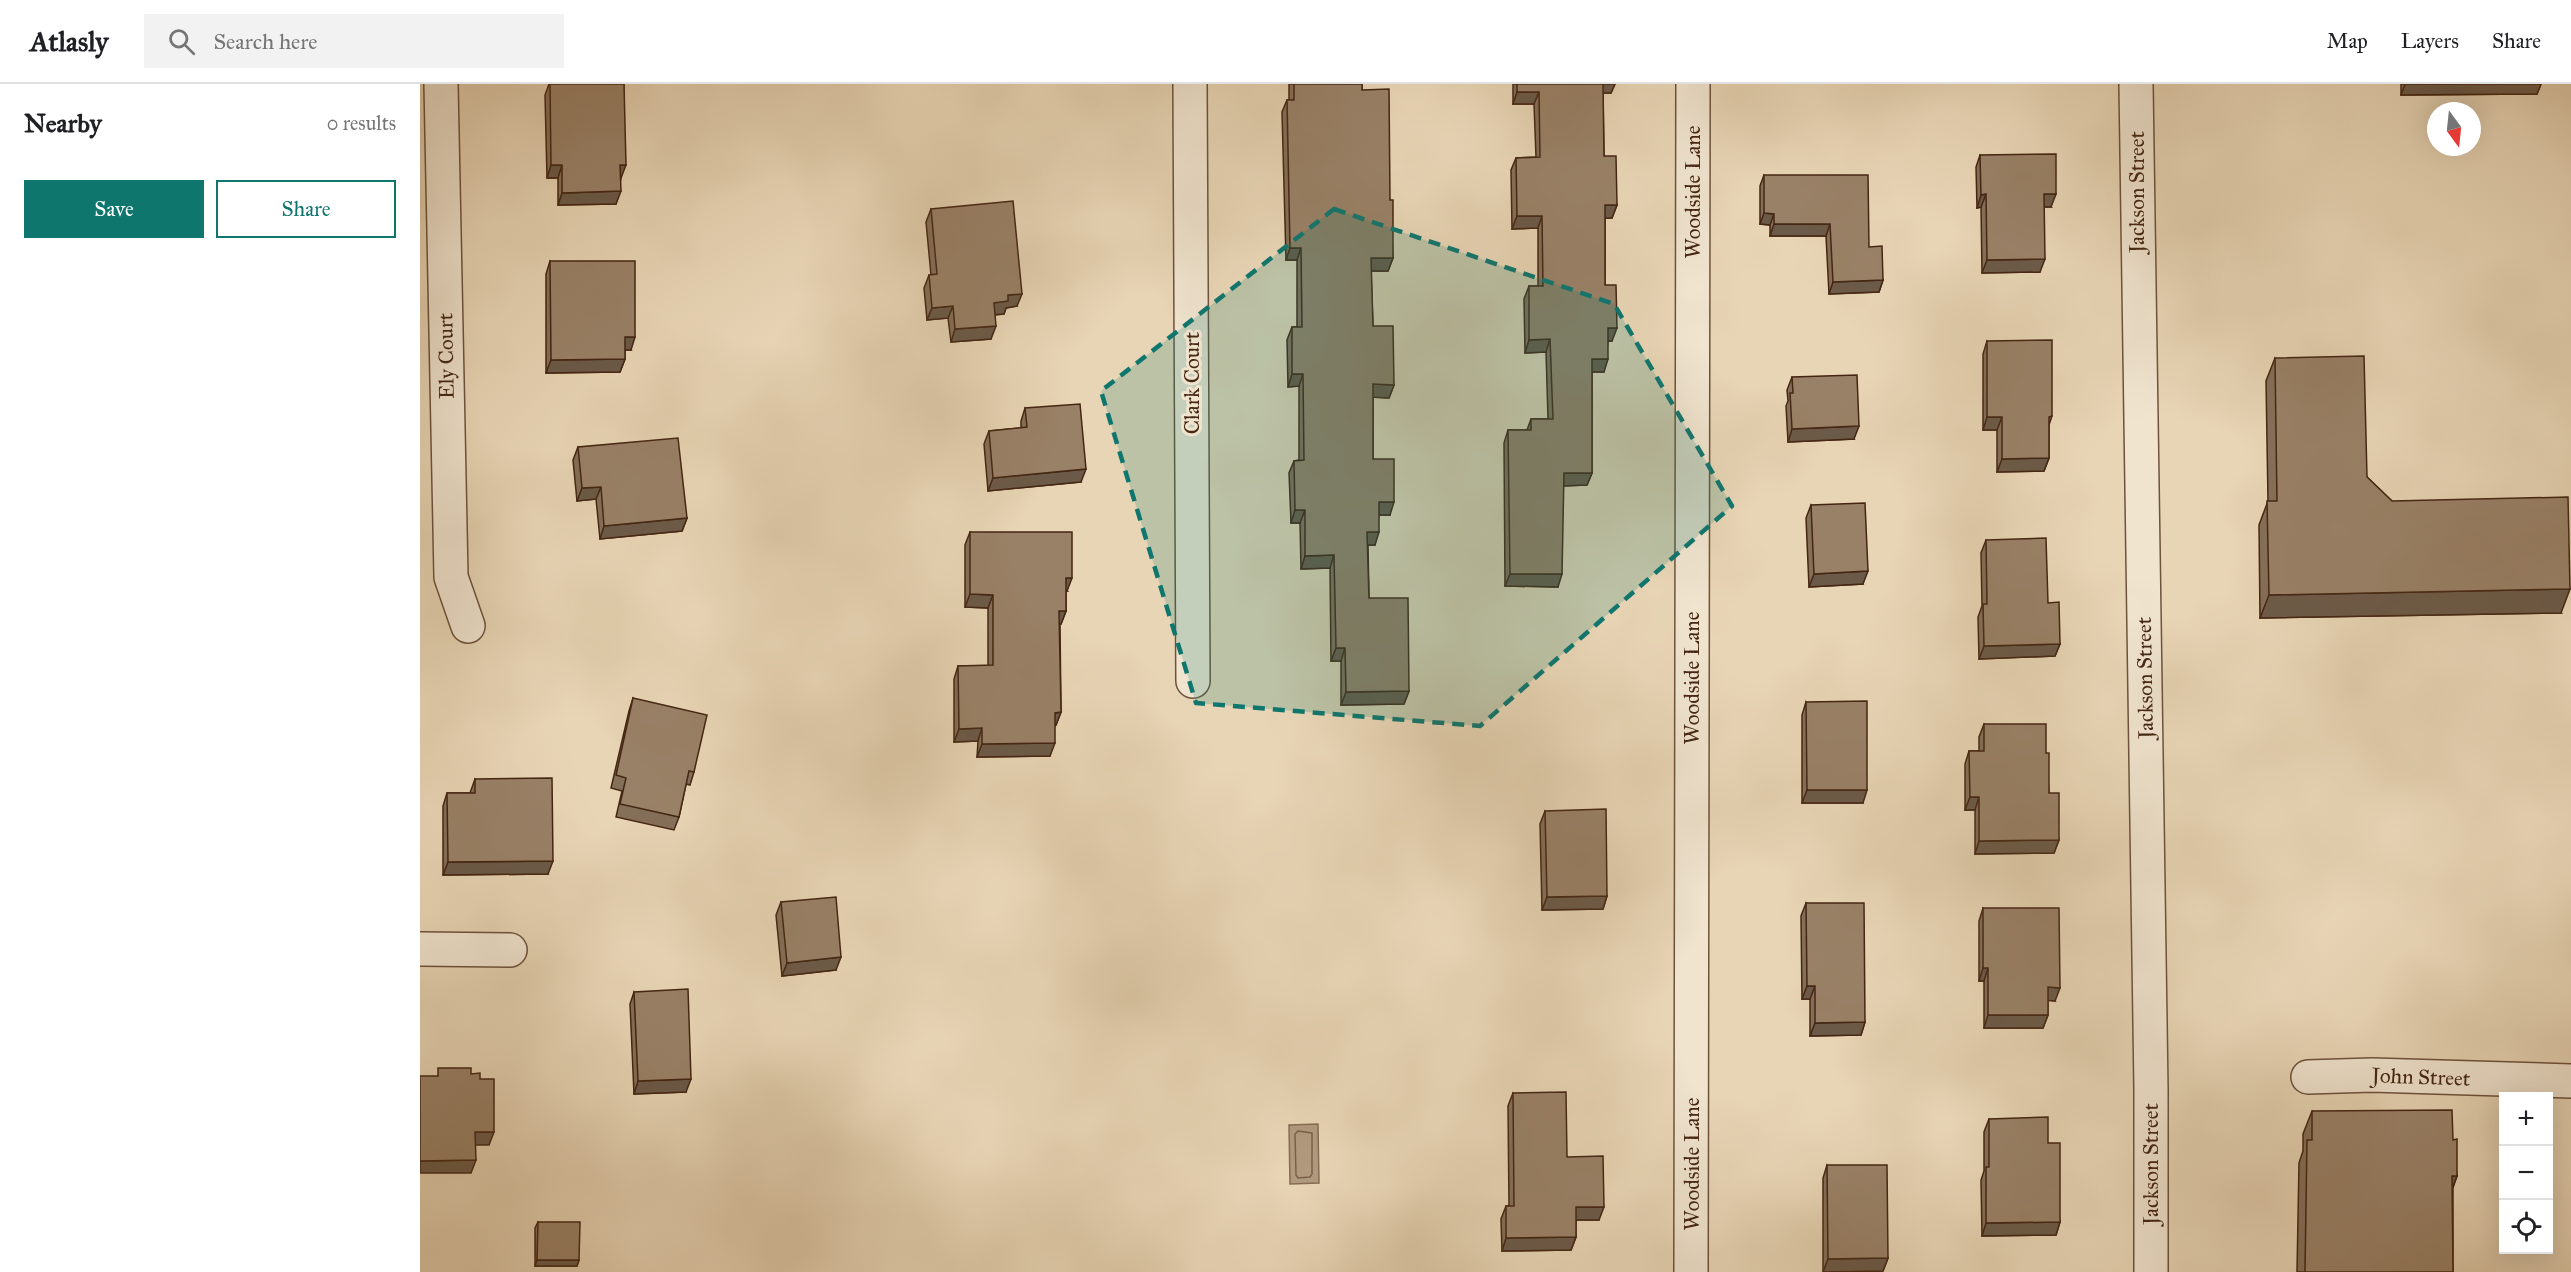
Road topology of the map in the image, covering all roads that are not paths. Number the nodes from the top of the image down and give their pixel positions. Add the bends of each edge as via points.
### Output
1 (441, 84) edge
2 (1190, 84) edge
3 (1693, 84) edge
4 (2136, 84) edge
5 (468, 626) dead end
6 (1193, 681) dead end
7 (420, 949) edge
8 (510, 950) dead end
9 (2308, 1077) dead end
10 (2571, 1081) edge
11 (1691, 1272) edge
12 (2151, 1272) edge

1 - 5 street, Ely Court via 451,577
2 - 6 street, Clark Court
3 - 11 street, Woodside Lane
4 - 12 street, Jackson Street
7 - 8 street
9 - 10 street, John Street

